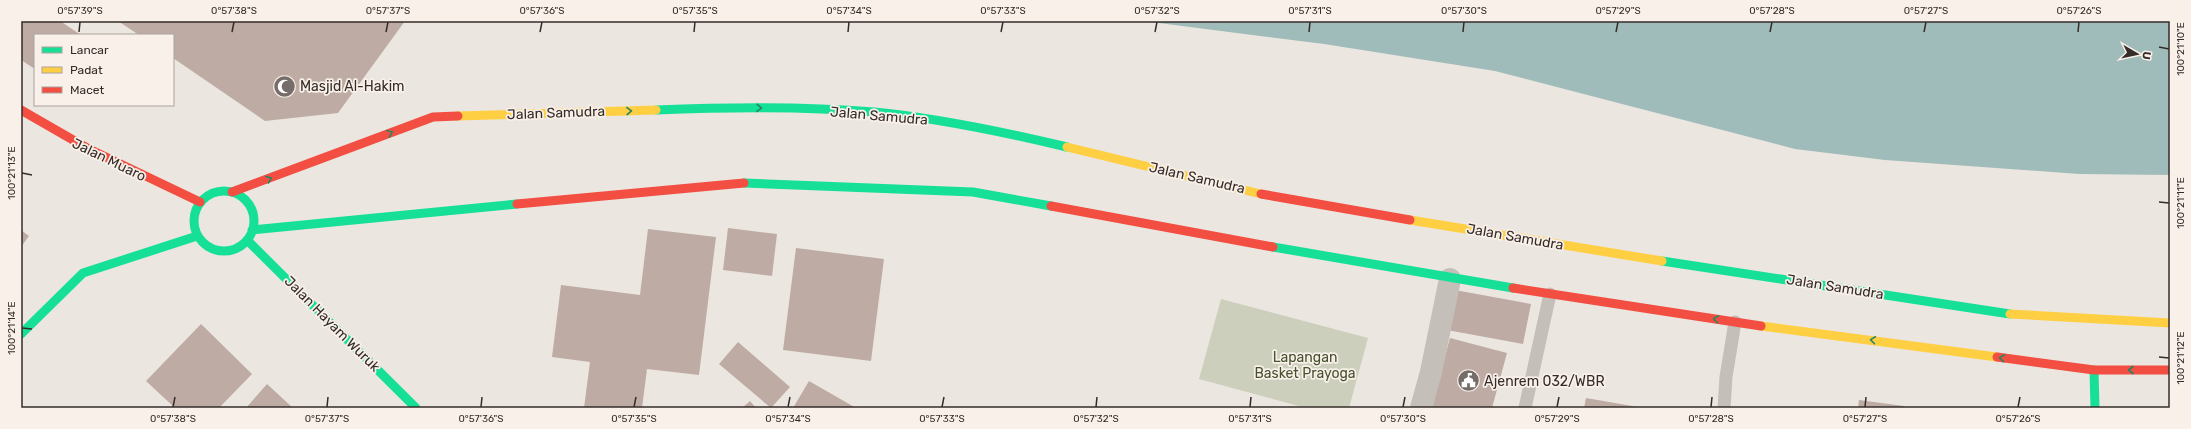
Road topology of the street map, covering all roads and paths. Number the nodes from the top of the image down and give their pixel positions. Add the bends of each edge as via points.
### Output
1 (21, 110) edge
2 (232, 192) junction
3 (200, 202) junction
4 (252, 230) junction
5 (197, 236) junction
6 (248, 240) junction
7 (1450, 279) junction
8 (1550, 294) junction
9 (1735, 322) junction
10 (2170, 324) edge
11 (21, 334) edge
12 (2094, 370) junction
13 (2170, 370) edge
14 (416, 408) edge
15 (1421, 408) edge
16 (1525, 408) edge
17 (1724, 408) edge
18 (2095, 408) edge

1 - 3 main road, Jalan Muaro via 86,149
2 - 3 main road via 218,191
2 - 4 main road via 243,197 250,206 254,218
2 -> 10 main road, Jalan Samudra via 433,117 740,107 874,112 993,130 1261,194 1540,242 2022,316
3 - 5 main road via 195,213 194,225
4 - 6 main road
4 - 7 main road via 766,183 972,192
5 - 6 main road via 207,246 221,251 236,249
5 - 11 main road via 83,273
6 - 14 main road, Jalan Hayam Wuruk
7 - 8 main road
7 - 15 street
9 -> 8 main road
8 - 16 lane
12 -> 9 main road
9 - 17 lane
13 -> 12 main road
12 - 18 main road

